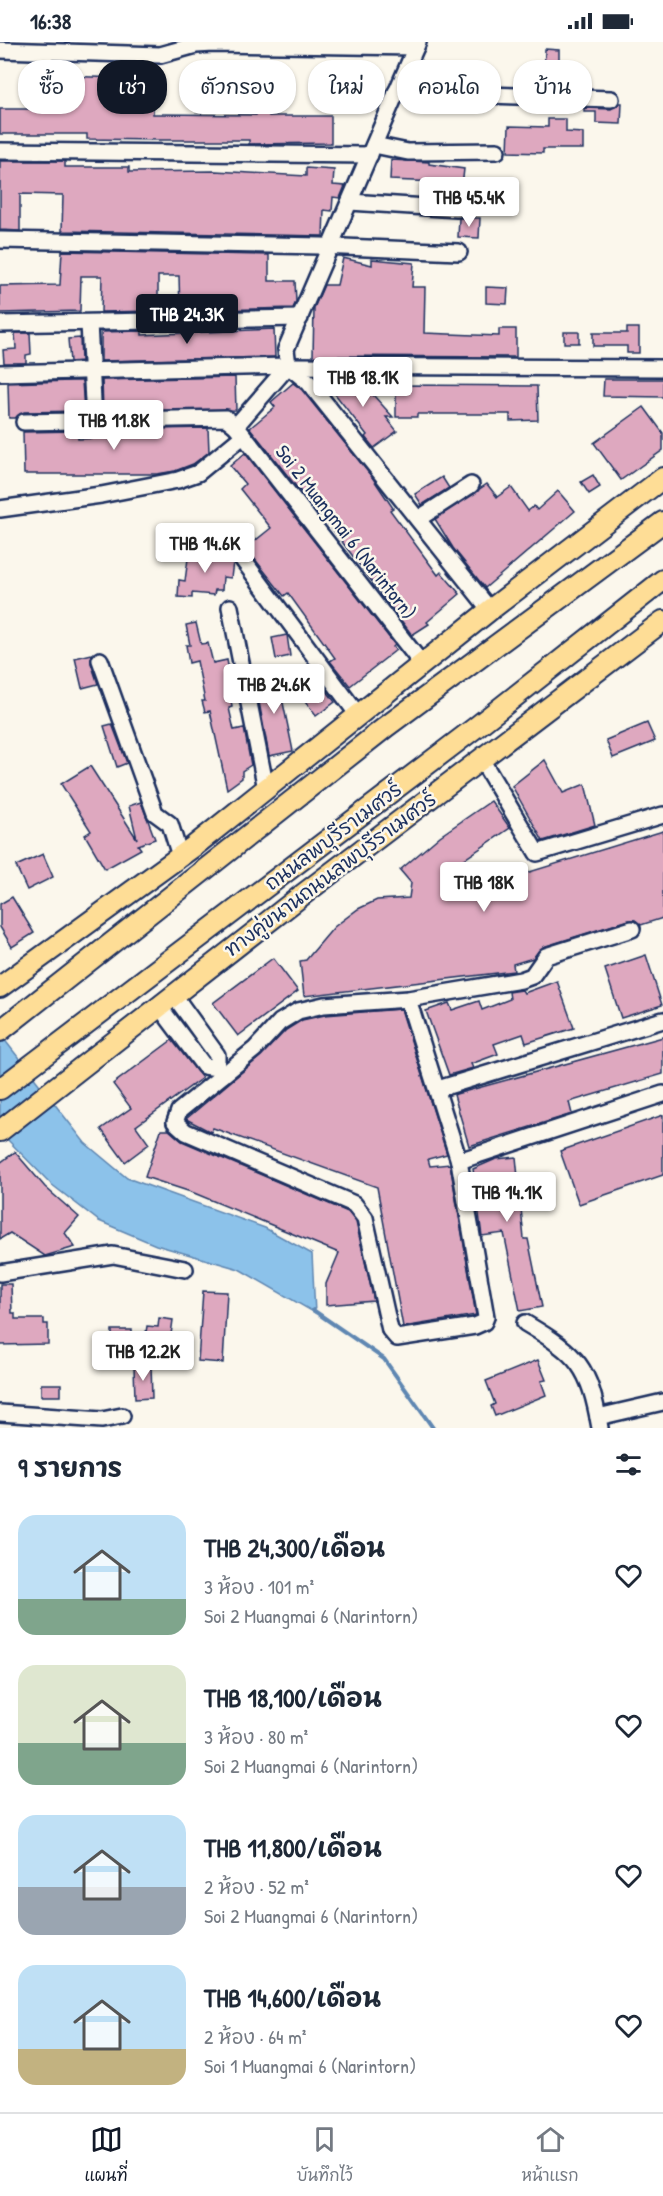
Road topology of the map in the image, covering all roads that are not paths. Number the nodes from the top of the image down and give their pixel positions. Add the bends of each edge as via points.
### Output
1 (417, 44) edge
2 (0, 50) edge
3 (396, 92) junction
4 (611, 99) dead end
5 (372, 150) junction
6 (0, 151) edge
7 (497, 151) dead end
8 (350, 202) junction
9 (458, 209) dead end
10 (0, 240) edge
11 (330, 246) junction
12 (459, 252) dead end
13 (300, 318) junction
14 (89, 323) junction
15 (0, 324) edge
16 (288, 366) junction
17 (663, 368) edge
18 (92, 370) junction
19 (0, 373) edge
20 (94, 421) junction
21 (24, 422) dead end
22 (240, 431) junction
23 (663, 478) edge
24 (471, 485) dead end
25 (0, 509) edge
26 (418, 519) junction
27 (663, 522) edge
28 (229, 541) dead end
29 (663, 580) edge
30 (230, 607) dead end
31 (490, 610) junction
32 (663, 621) edge
33 (100, 660) dead end
34 (422, 664) junction
35 (358, 715) junction
36 (387, 726) junction
37 (475, 728) junction
38 (481, 759) junction
39 (266, 789) junction
40 (663, 815) edge
41 (186, 852) junction
42 (301, 896) junction
43 (632, 929) dead end
44 (0, 987) edge
45 (408, 999) junction
46 (166, 1000) junction
47 (663, 1020) edge
48 (3, 1029) edge
49 (220, 1072) junction
50 (0, 1089) edge
51 (438, 1089) junction
52 (663, 1094) edge
53 (0, 1131) edge
54 (459, 1161) junction
55 (185, 1269) dead end
56 (0, 1273) edge
57 (525, 1323) dead end
58 (663, 1402) edge
59 (0, 1413) edge
60 (122, 1416) dead end
61 (599, 1423) edge

1 - 2 street via 214,44 160,55
1 - 3 street
3 - 4 street
3 - 5 street
5 - 6 street
5 - 7 street
5 - 8 street
8 - 9 street
8 - 11 street
10 - 11 street
11 - 12 street
11 - 13 street
13 - 14 street
13 - 16 street via 286,350
14 - 15 street
14 - 18 street
16 - 17 street
16 - 18 street
16 - 22 street
16 - 26 street via 309,383
18 - 19 street
18 - 20 street
20 - 21 street
20 - 22 street via 226,418
22 - 25 street via 198,473 178,480
22 - 34 street, Soi 2 Muangmai 6 (Narintorn)
23 - 31 main road
24 - 26 street
26 - 31 street
27 - 36 main road
28 - 35 street
29 - 37 main road, ถนนลพบุรีราเมศวร์
30 - 39 street
31 - 34 main road
32 - 38 main road, ทางคู่ขนานถนนลพบุรีราเมศวร์
33 - 41 street via 155,813 170,824
34 - 35 main road
35 - 39 main road
36 - 41 main road
36 - 48 main road
37 - 42 main road
37 - 50 main road, ถนนลพบุรีราเมศวร์
38 - 40 street via 537,853
38 - 42 main road, ทางคู่ขนานถนนลพบุรีราเมศวร์
39 - 41 main road
41 - 44 main road
42 - 46 main road, ทางคู่ขนานถนนลพบุรีราเมศวร์
43 - 45 street via 546,956 532,976 521,980
45 - 49 street via 324,1005 298,1011
45 - 51 street
46 - 49 street via 218,1054
46 - 53 main road, ทางคู่ขนานถนนลพบุรีราเมศวร์
47 - 51 street
49 - 54 street via 179,1111 175,1122 354,1204 365,1218 390,1330 397,1338 475,1326 486,1317
51 - 54 street
52 - 54 street
55 - 56 street via 113,1255
57 - 61 street via 552,1339 581,1365 593,1389
58 - 61 street
59 - 60 street via 102,1420

